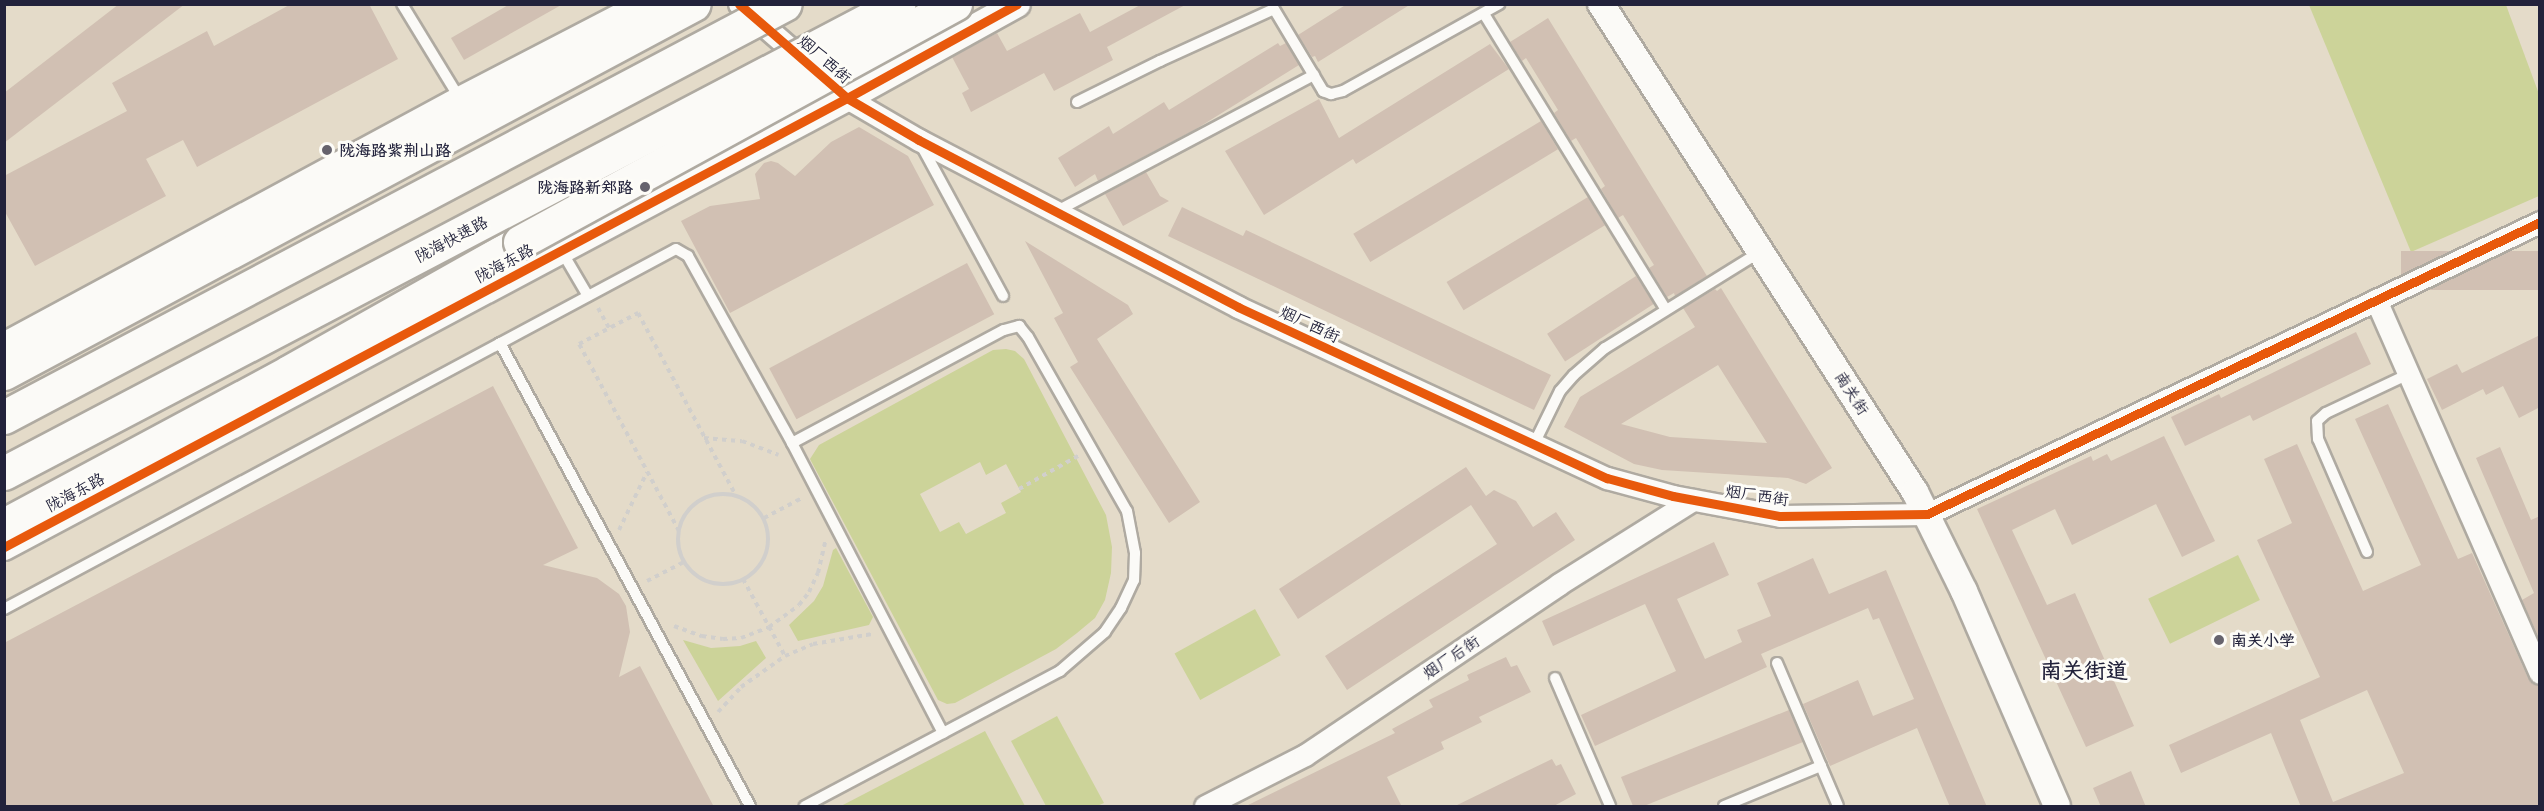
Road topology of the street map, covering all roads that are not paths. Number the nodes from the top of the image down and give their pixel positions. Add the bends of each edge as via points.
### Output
1 (402, 4) edge
2 (645, 4) edge
3 (694, 4) edge
4 (739, 4) edge
5 (785, 4) edge
6 (898, 4) edge
7 (955, 4) edge
8 (1017, 4) edge
9 (1499, 4) edge
10 (1601, 4) edge
11 (1484, 14) junction
12 (1314, 75) junction
13 (847, 98) junction
14 (460, 100) junction
15 (1077, 102) dead end
16 (919, 140) junction
17 (1055, 212) junction
18 (2540, 222) edge
19 (561, 250) junction
20 (1760, 251) junction
21 (588, 296) junction
22 (1003, 296) dead end
23 (2376, 300) junction
24 (1666, 310) junction
25 (500, 343) junction
26 (4, 346) edge
27 (4, 373) edge
28 (2409, 374) junction
29 (4, 417) edge
30 (792, 443) junction
31 (1534, 444) junction
32 (4, 473) edge
33 (1693, 500) junction
34 (1927, 514) junction
35 (4, 525) edge
36 (4, 547) edge
37 (2367, 552) dead end
38 (4, 609) edge
39 (1778, 663) dead end
40 (2540, 673) edge
41 (1556, 678) dead end
42 (943, 733) junction
43 (1821, 766) junction
44 (750, 807) edge
45 (805, 807) edge
46 (1204, 807) edge
47 (1610, 807) edge
48 (1724, 807) edge
49 (1838, 807) edge
50 (2057, 807) edge

1 - 14 lane
2 - 14 street
3 - 27 highway
4 - 13 street, 烟厂西街
5 - 29 highway, bridge
6 - 32 highway, 陇海快速路, bridge
7 - 35 highway, bridge
8 - 13 street, 陇海东路
9 - 11 lane
10 - 20 street, 南关街
11 - 12 lane via 1343,92 1323,91
11 - 24 lane
12 - 15 lane via 1274,9
12 - 17 lane
13 - 16 street, 烟厂西街
13 - 19 street, 陇海东路
14 - 26 street
16 - 17 street, 烟厂西街
16 - 22 lane
17 - 31 street, 烟厂西街 via 1238,307
18 - 23 street
19 - 21 lane
19 - 36 street, 陇海东路
20 - 24 lane
20 - 34 street, 南关街
21 - 25 lane
21 - 30 lane via 676,249 688,256
23 - 28 street
23 - 34 street
24 - 31 lane via 1605,348 1574,375 1560,391
25 - 38 lane
25 - 44 lane
28 - 37 lane via 2317,421 2318,439
28 - 40 street
30 - 42 lane
30 - 42 lane via 1004,330 1019,326 1128,511 1135,553 1134,580 1105,632 1060,671
31 - 33 street, 烟厂西街 via 1607,478
33 - 34 street, 烟厂西街 via 1780,516
33 - 46 street, 烟厂后街 via 1559,584 1305,755
34 - 50 street, 南关街
39 - 43 lane
41 - 47 lane
42 - 45 lane
43 - 48 lane
43 - 49 lane

